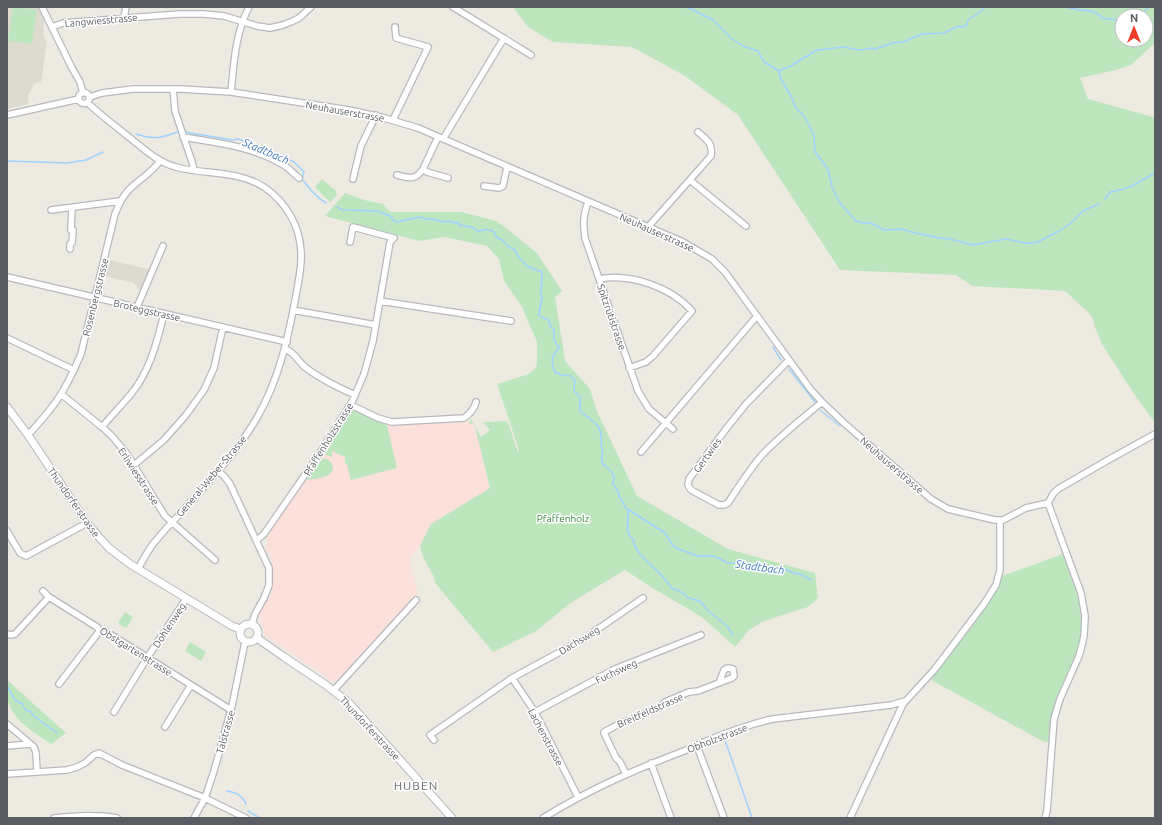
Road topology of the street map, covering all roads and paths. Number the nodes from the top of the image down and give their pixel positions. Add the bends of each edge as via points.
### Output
1 (42, 7) edge
2 (126, 7) edge
3 (249, 7) edge
4 (311, 7) edge
5 (453, 7) edge
6 (124, 18) junction
7 (242, 22) junction
8 (52, 27) junction
9 (395, 27) dead end
10 (504, 38) junction
11 (531, 55) dead end
12 (173, 89) junction
13 (231, 92) junction
14 (83, 93) junction
15 (90, 97) junction
16 (79, 99) junction
17 (88, 103) junction
18 (7, 115) edge
19 (376, 115) junction
20 (393, 120) junction
21 (698, 132) dead end
22 (183, 137) junction
23 (441, 138) junction
24 (160, 161) junction
25 (507, 167) junction
26 (422, 169) junction
27 (193, 170) junction
28 (397, 175) dead end
29 (299, 178) dead end
30 (448, 178) dead end
31 (353, 179) dead end
32 (690, 180) junction
33 (484, 186) dead end
34 (120, 201) junction
35 (588, 202) junction
36 (72, 208) junction
37 (51, 210) dead end
38 (746, 226) dead end
39 (648, 227) junction
40 (350, 242) dead end
41 (163, 246) dead end
42 (70, 249) dead end
43 (7, 277) edge
44 (599, 279) junction
45 (95, 297) junction
46 (380, 301) junction
47 (137, 307) junction
48 (293, 310) junction
49 (164, 314) junction
50 (757, 316) junction
51 (512, 321) dead end
52 (376, 325) junction
53 (223, 327) junction
54 (7, 338) edge
55 (287, 342) junction
56 (285, 349) junction
57 (789, 360) junction
58 (629, 368) junction
59 (74, 370) junction
60 (61, 394) junction
61 (355, 395) junction
62 (476, 402) dead end
63 (822, 402) junction
64 (351, 405) junction
65 (7, 407) edge
66 (665, 422) junction
67 (102, 426) junction
68 (674, 430) dead end
69 (1155, 434) edge
70 (28, 435) junction
71 (642, 452) dead end
72 (134, 465) junction
73 (218, 471) junction
74 (1048, 502) junction
75 (1000, 520) junction
76 (172, 522) junction
77 (87, 523) junction
78 (7, 531) edge
79 (257, 540) junction
80 (215, 560) dead end
81 (138, 569) junction
82 (43, 591) dead end
83 (48, 597) junction
84 (643, 598) dead end
85 (186, 599) junction
86 (416, 600) dead end
87 (252, 624) junction
88 (240, 629) junction
89 (100, 631) junction
90 (7, 634) edge
91 (701, 635) dead end
92 (257, 638) junction
93 (245, 642) junction
94 (147, 658) junction
95 (512, 678) junction
96 (719, 682) dead end
97 (59, 684) dead end
98 (191, 685) junction
99 (334, 690) junction
100 (905, 701) junction
101 (231, 710) junction
102 (114, 712) dead end
103 (535, 712) junction
104 (7, 724) edge
105 (165, 727) dead end
106 (434, 740) dead end
107 (30, 744) junction
108 (7, 746) edge
109 (696, 746) junction
110 (651, 763) junction
111 (37, 772) junction
112 (7, 774) edge
113 (626, 774) junction
114 (205, 798) junction
115 (578, 798) junction
116 (546, 817) edge
117 (54, 818) edge
118 (117, 818) edge
119 (194, 818) edge
120 (246, 818) edge
121 (452, 818) edge
122 (671, 818) edge
123 (724, 818) edge
124 (850, 818) edge
125 (1045, 818) edge

1 - 8 street
2 - 6 street
3 - 7 street
4 - 7 street, Langwiesstrasse via 299,18 276,26 263,27
5 - 10 street
6 - 7 street, Langwiesstrasse via 204,14 224,16
6 - 8 street, Langwiesstrasse via 63,22
7 - 13 street via 236,44
8 - 14 street
9 - 20 street via 396,38 428,47
10 - 11 street
10 - 23 street
12 - 13 street, Neuhauserstrasse
12 - 15 street, Neuhauserstrasse via 133,89
12 - 22 street
13 - 19 street, Neuhauserstrasse
14 - 15 street
14 - 16 street
15 - 17 street
16 - 17 street via 82,104
16 - 18 street
17 - 24 street, General-Weber-Strasse
19 - 20 street, Neuhauserstrasse
19 - 31 street via 361,146
20 - 23 street, Neuhauserstrasse
21 - 32 street via 710,144 711,156
22 - 27 street
22 - 29 street via 239,146 254,151 284,165
23 - 25 street, Neuhauserstrasse
23 - 26 street
24 - 27 street, General-Weber-Strasse via 174,167
24 - 34 street, Rosenbergstrasse via 132,186
25 - 33 street via 503,186
25 - 35 street, Neuhauserstrasse
26 - 28 street via 414,178
26 - 30 street
27 - 48 street, General-Weber-Strasse via 236,176 251,181 281,202 293,221 301,253
32 - 38 street
32 - 39 street
34 - 36 street
34 - 45 street, Rosenbergstrasse
35 - 39 street, Neuhauserstrasse
35 - 44 street, Spitzrütistrasse via 583,223 585,238
36 - 37 street
36 - 42 street via 73,233
39 - 50 street, Neuhauserstrasse via 712,259 731,279
40 - 46 street, Pfaffenholzstrasse via 353,227 394,238 390,242
41 - 47 street
43 - 45 street, Broteggstrasse
44 - 58 street, Spitzrütistrasse
44 - 58 street via 626,278 654,286 671,294 692,311 653,356 646,362
45 - 47 street, Broteggstrasse
45 - 59 street, Rosenbergstrasse via 81,354
46 - 51 street
46 - 52 street, Pfaffenholzstrasse
47 - 49 street, Broteggstrasse
48 - 52 street
48 - 55 street, General-Weber-Strasse
49 - 53 street, Broteggstrasse
49 - 67 street via 155,350 146,372 132,393
50 - 57 street, Neuhauserstrasse
50 - 66 street
52 - 61 street, Pfaffenholzstrasse via 366,367
53 - 55 street, Broteggstrasse
53 - 72 street via 214,368 204,390 164,440
54 - 59 street
55 - 56 street, General-Weber-Strasse
56 - 61 street via 326,382
56 - 73 street, General-Weber-Strasse via 258,417
57 - 63 street, Neuhauserstrasse
57 - 63 street, Gertwies via 746,404 707,454 689,479 688,485 691,490 719,505 724,505 777,440
58 - 66 street, Spitzrütistrasse via 643,401
59 - 60 street, Rosenbergstrasse
60 - 67 street, Erliwiesstrasse
60 - 70 street, Rosenbergstrasse
61 - 64 street, Pfaffenholzstrasse
62 - 64 street via 471,413 464,418 392,422
63 - 75 street, Neuhauserstrasse via 931,499 948,509
64 - 79 street, Pfaffenholzstrasse via 281,511
65 - 70 street, Thundorferstrasse
66 - 68 street, Spitzrütistrasse
66 - 71 street
67 - 72 street, Erliwiesstrasse
69 - 74 street via 1058,489
70 - 77 street, Thundorferstrasse
72 - 76 street, Erliwiesstrasse via 165,516
73 - 76 street, General-Weber-Strasse
73 - 79 street via 228,480
74 - 75 street via 1026,508
74 - 125 street via 1081,593 1085,616 1079,656 1054,719
75 - 100 street via 1000,570 996,585 935,669
76 - 80 street, Erliwiesstrasse
76 - 81 street, General-Weber-Strasse via 152,546
77 - 78 street via 26,556 20,553
77 - 81 street, Thundorferstrasse via 109,548
79 - 87 street via 270,575 269,585
81 - 85 street, Thundorferstrasse
82 - 83 street, Obstgartenstrasse
83 - 89 street, Obstgartenstrasse
83 - 90 street via 15,634
84 - 95 street, Dachsweg via 582,640
85 - 88 street, Thundorferstrasse
85 - 94 street, Dohlenweg
86 - 99 street
87 - 88 street via 246,624
87 - 92 street via 257,629
88 - 93 street via 241,638
89 - 94 street, Obstgartenstrasse
89 - 97 street
91 - 103 street, Fuchsweg via 615,669
92 - 93 street via 250,643
92 - 99 street, Thundorferstrasse
93 - 101 street, Talstrasse
94 - 98 street, Obstgartenstrasse
94 - 102 street, Dohlenweg
95 - 103 street, Lachenstrasse
95 - 106 street, Dachsweg via 430,735
96 - 113 street, Breitfeldstrasse via 665,702 660,707 604,732
98 - 101 street, Obstgartenstrasse
98 - 105 street
99 - 121 street, Thundorferstrasse via 349,703
100 - 109 street, Obholzstrasse via 768,720
100 - 124 street
101 - 114 street, Talstrasse
103 - 115 street, Lachenstrasse
104 - 107 street
107 - 108 street
107 - 111 street via 36,753
109 - 110 street, Obholzstrasse
109 - 123 street
110 - 113 street, Obholzstrasse
110 - 122 street
111 - 112 street
111 - 114 street via 77,768 99,753 122,765
113 - 115 street, Obholzstrasse
114 - 119 street, Talstrasse
114 - 120 street
115 - 116 street, Obholzstrasse
117 - 118 street

